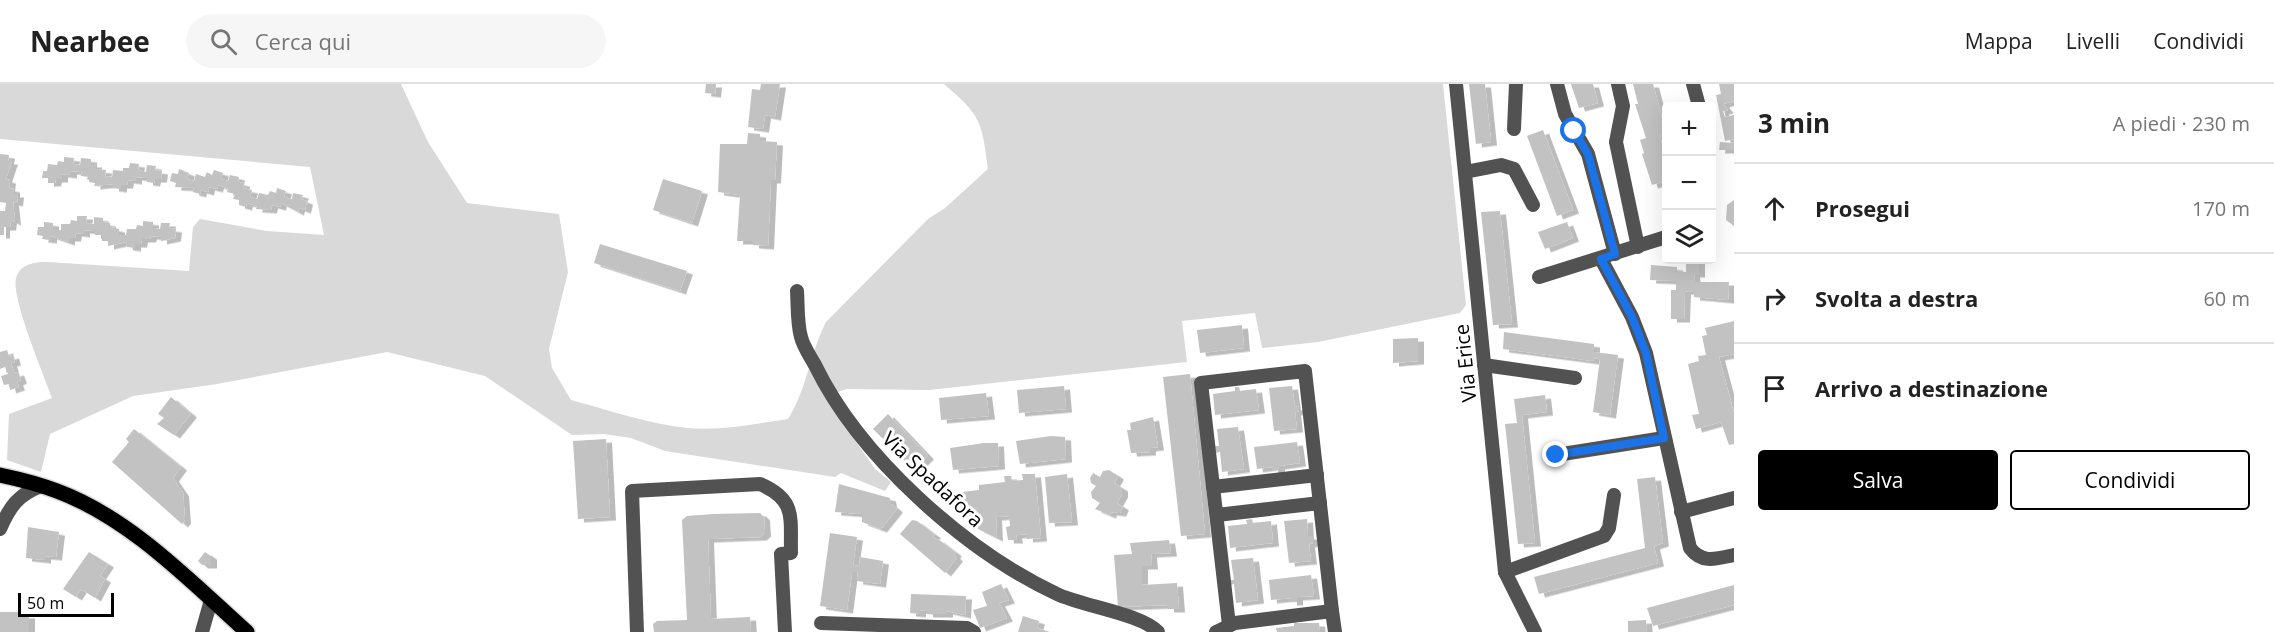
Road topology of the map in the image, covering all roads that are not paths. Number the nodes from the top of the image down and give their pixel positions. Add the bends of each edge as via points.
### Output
1 (1456, 84) edge
2 (1516, 84) edge
3 (1557, 84) edge
4 (1618, 84) edge
5 (1693, 84) edge
6 (1698, 102) edge
7 (1514, 129) dead end
8 (1465, 171) junction
9 (1533, 205) dead end
10 (1662, 238) edge
11 (1638, 247) junction
12 (1608, 256) junction
13 (1539, 277) dead end
14 (796, 291) dead end
15 (1484, 365) junction
16 (1575, 378) dead end
17 (1664, 438) junction
18 (1556, 455) dead end
19 (0, 475) edge
20 (1317, 475) junction
21 (41, 486) junction
22 (1213, 487) junction
23 (1614, 495) dead end
24 (1734, 498) edge
25 (1320, 503) junction
26 (1682, 512) junction
27 (1217, 515) junction
28 (0, 529) edge
29 (1734, 555) edge
30 (1505, 572) junction
31 (211, 600) junction
32 (1332, 611) junction
33 (821, 623) dead end
34 (1229, 625) junction
35 (202, 632) edge
36 (247, 632) edge
37 (637, 632) edge
38 (785, 632) edge
39 (974, 632) edge
40 (1158, 632) edge
41 (1216, 632) edge
42 (1335, 632) edge
43 (1535, 632) edge

1 - 8 street, Via Erice
2 - 7 street
3 - 12 street via 1565,114 1588,154
4 - 11 street via 1623,106 1616,142
5 - 6 street
8 - 9 street via 1502,165 1514,169
8 - 15 street, Via Erice
10 - 11 street
11 - 12 street
12 - 13 street
12 - 17 street via 1646,353
14 - 40 street, Via Spadafora via 801,337 845,416 864,441 951,527 1056,594 1132,617
15 - 16 street
15 - 30 street, Via Erice
17 - 18 street
17 - 26 street
19 - 21 main road
20 - 22 street
20 - 22 street via 1305,371 1201,383
20 - 25 street
21 - 28 street via 22,494
21 - 31 main road via 107,516
22 - 27 street
23 - 30 street via 1604,536
24 - 26 street
25 - 27 street
25 - 32 street
26 - 29 street via 1690,548 1696,556 1708,561
27 - 34 street
30 - 43 street, Via Erice
31 - 35 street
31 - 36 main road
32 - 34 street
32 - 42 street
33 - 39 street via 967,628
34 - 41 street
37 - 38 street via 632,491 760,484 787,501 790,510 791,553 781,554

